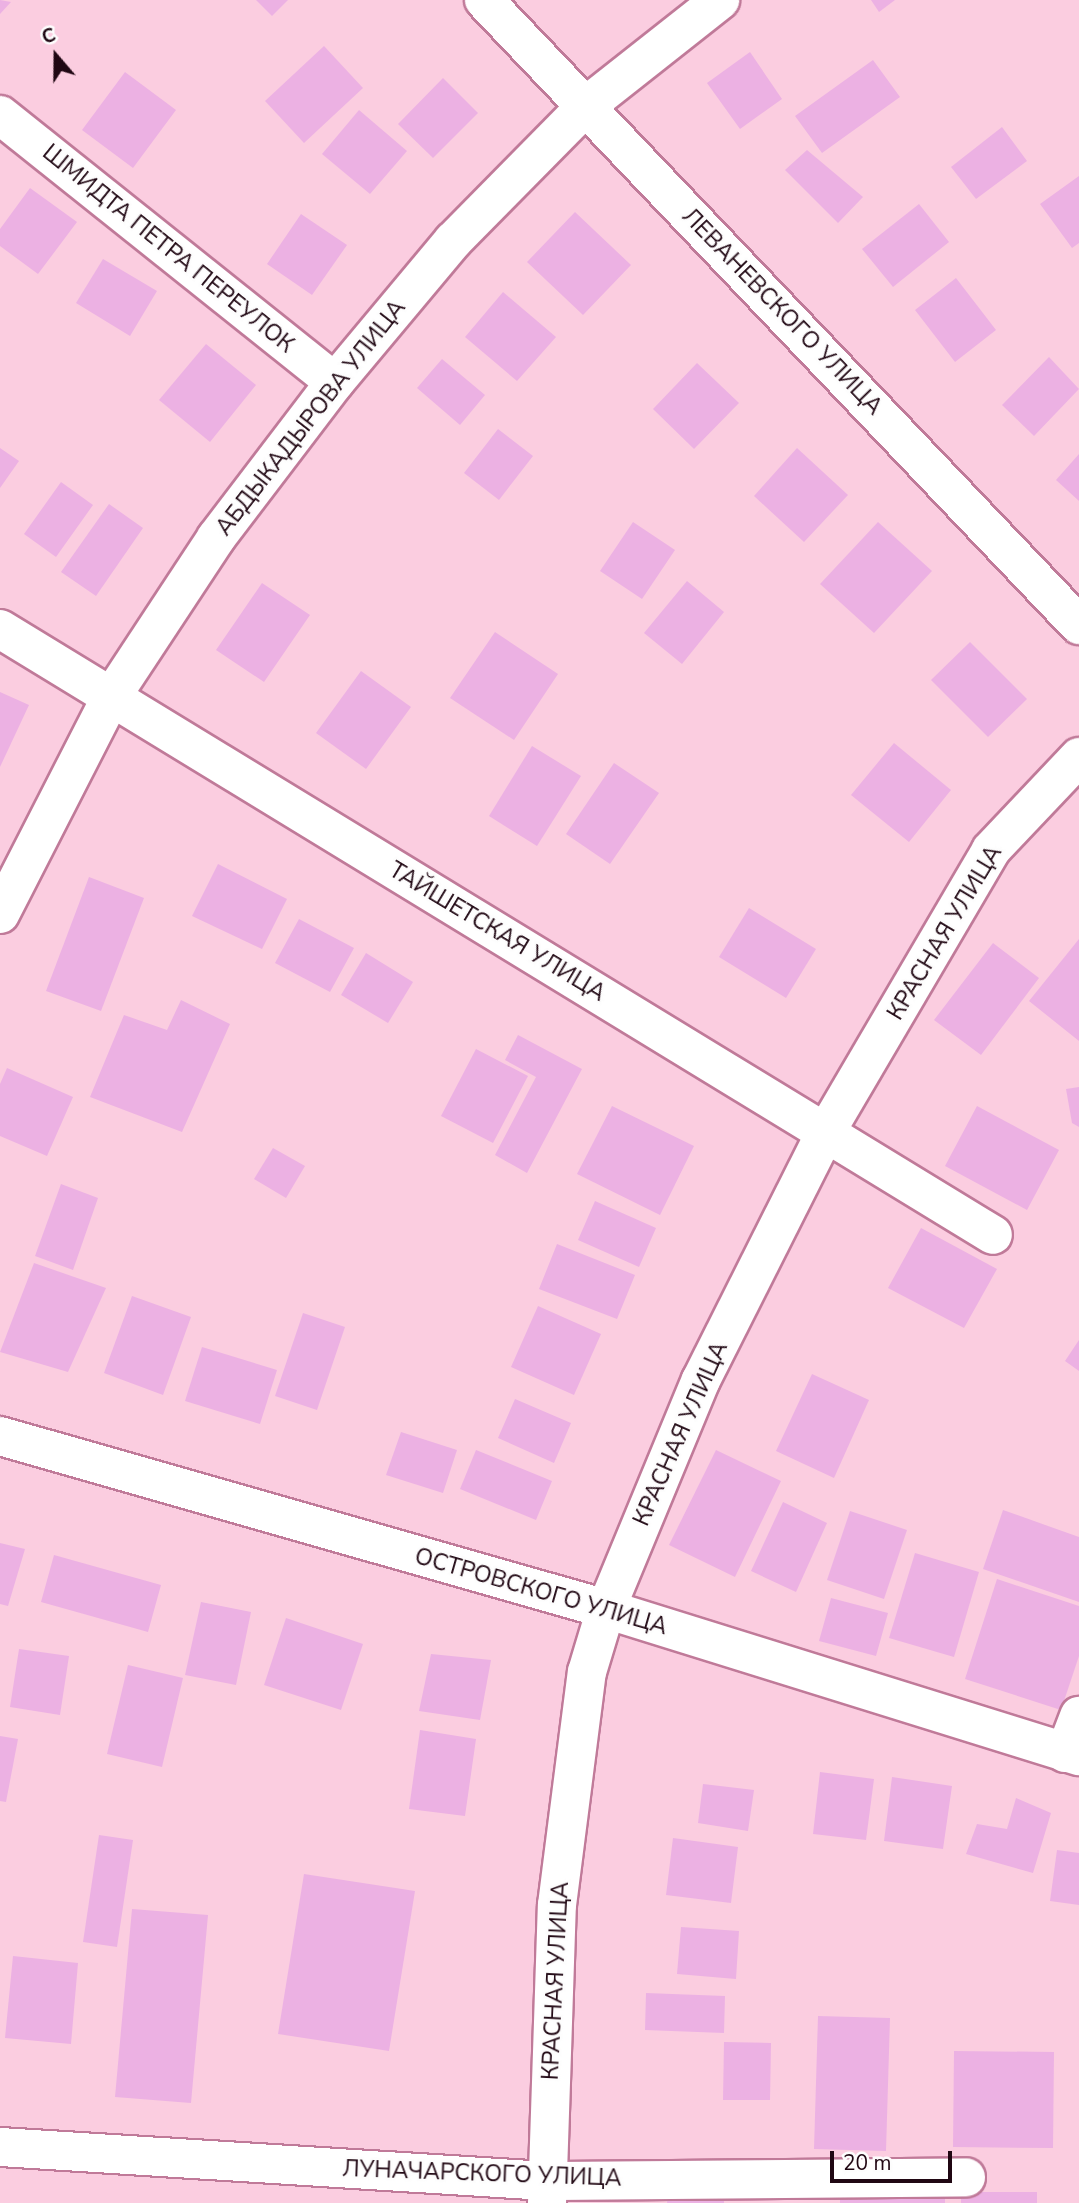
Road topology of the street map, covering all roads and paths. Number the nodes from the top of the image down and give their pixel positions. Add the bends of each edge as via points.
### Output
1 (484, 0) edge
2 (720, 0) edge
3 (586, 107) junction
4 (0, 116) edge
5 (335, 382) junction
6 (1079, 625) edge
7 (0, 629) edge
8 (110, 699) junction
9 (1079, 757) edge
10 (0, 914) edge
11 (827, 1130) junction
12 (993, 1235) dead end
13 (0, 1436) edge
14 (606, 1609) junction
15 (1079, 1716) edge
16 (1072, 1755) edge
17 (0, 2147) edge
18 (966, 2177) dead end
19 (547, 2192) edge

1 - 3 street, ЛЕВАНЕВСКОГО УЛИЦА
2 - 3 street, АБДЫКАДЫРОВА УЛИЦА
3 - 5 street, АБДЫКАДЫРОВА УЛИЦА via 453,241
3 - 6 street, ЛЕВАНЕВСКОГО УЛИЦА
4 - 5 street, ШМИДТА ПЕТРА ПЕРЕУЛОК
5 - 8 street, АБДЫКАДЫРОВА УЛИЦА via 216,538
7 - 8 street, ТАЙШЕТСКАЯ УЛИЦА
8 - 10 street, АБДЫКАДЫРОВА УЛИЦА
8 - 11 street, ТАЙШЕТСКАЯ УЛИЦА
9 - 11 street, КРАСНАЯ УЛИЦА via 991,850
11 - 12 street, ТАЙШЕТСКАЯ УЛИЦА
11 - 14 street, КРАСНАЯ УЛИЦА via 701,1380
13 - 14 street, ОСТРОВСКОГО УЛИЦА
14 - 16 street, ОСТРОВСКОГО УЛИЦА
14 - 19 street, КРАСНАЯ УЛИЦА via 587,1672 557,1905
15 - 16 street
17 - 19 street, ЛУНАЧАРСКОГО УЛИЦА
18 - 19 street, ЛУНАЧАРСКОГО УЛИЦА

